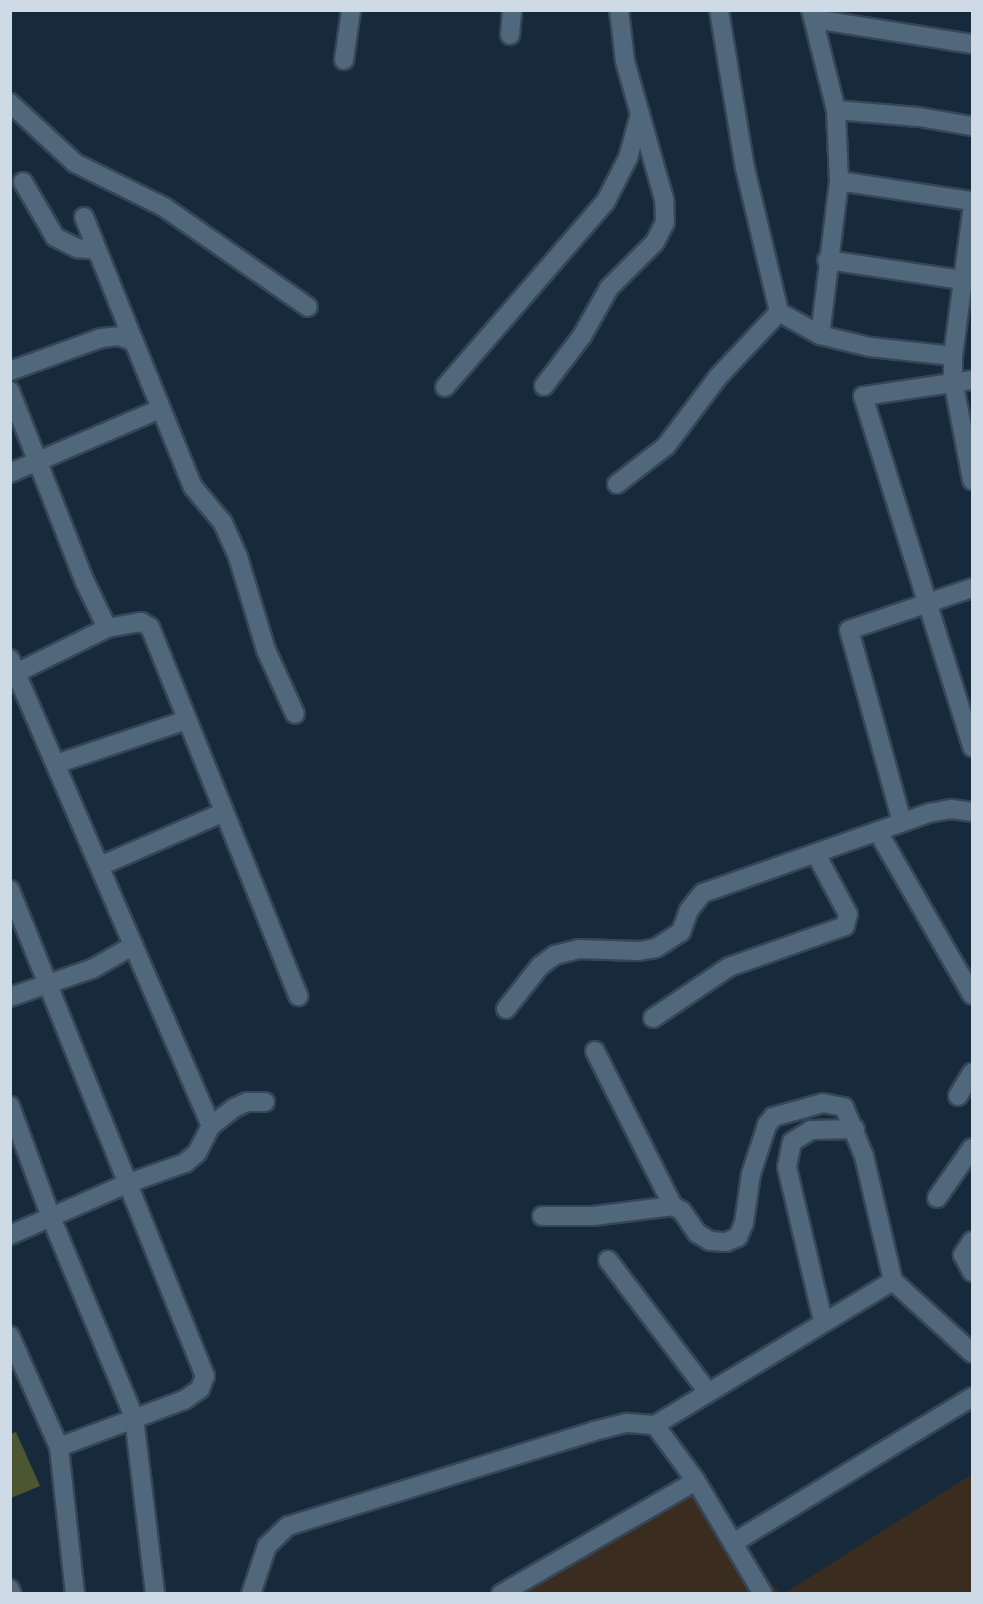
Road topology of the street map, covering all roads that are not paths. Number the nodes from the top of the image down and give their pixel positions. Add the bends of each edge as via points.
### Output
1 (351, 10) edge
2 (512, 10) edge
3 (619, 10) edge
4 (719, 10) edge
5 (813, 15) edge
6 (510, 35) dead end
7 (972, 44) edge
8 (344, 60) dead end
9 (10, 103) edge
10 (836, 110) junction
11 (640, 112) junction
12 (972, 126) edge
13 (839, 181) junction
14 (23, 182) dead end
15 (972, 201) edge
16 (972, 212) edge
17 (84, 217) dead end
18 (97, 250) junction
19 (826, 260) junction
20 (963, 280) junction
21 (308, 307) dead end
22 (779, 312) junction
23 (820, 336) junction
24 (134, 342) junction
25 (953, 356) junction
26 (10, 371) edge
27 (953, 380) junction
28 (972, 380) edge
29 (544, 386) dead end
30 (446, 387) dead end
31 (10, 391) edge
32 (160, 410) junction
33 (40, 460) junction
34 (10, 473) edge
35 (972, 480) edge
36 (618, 484) dead end
37 (972, 588) edge
38 (927, 601) junction
39 (107, 628) junction
40 (13, 666) edge
41 (295, 714) dead end
42 (187, 720) junction
43 (972, 747) edge
44 (56, 764) junction
45 (224, 812) junction
46 (972, 812) edge
47 (902, 822) junction
48 (878, 832) junction
49 (816, 854) junction
50 (100, 866) junction
51 (10, 890) edge
52 (134, 945) junction
53 (46, 985) junction
54 (972, 995) edge
55 (298, 996) dead end
56 (10, 997) edge
57 (506, 1010) dead end
58 (653, 1018) dead end
59 (595, 1051) dead end
60 (972, 1073) edge
61 (958, 1096) dead end
62 (265, 1102) dead end
63 (10, 1106) edge
64 (211, 1126) junction
65 (855, 1129) junction
66 (972, 1148) edge
67 (126, 1184) junction
68 (937, 1198) dead end
69 (673, 1206) junction
70 (50, 1215) junction
71 (542, 1216) dead end
72 (10, 1234) edge
73 (972, 1240) edge
74 (608, 1260) dead end
75 (972, 1272) edge
76 (893, 1281) junction
77 (823, 1321) junction
78 (10, 1336) edge
79 (972, 1353) edge
80 (708, 1392) junction
81 (972, 1397) edge
82 (134, 1417) junction
83 (655, 1425) junction
84 (59, 1447) junction
85 (696, 1481) junction
86 (733, 1543) junction
87 (10, 1589) edge
88 (12, 1593) edge
89 (75, 1593) edge
90 (155, 1593) edge
91 (251, 1593) edge
92 (501, 1593) edge
93 (763, 1593) edge

1 - 8 street
2 - 6 street
3 - 11 street via 625,61
4 - 22 street via 745,168
5 - 7 street
5 - 10 street
9 - 21 street via 75,163 164,207
10 - 12 street
10 - 13 street
11 - 29 street via 666,207 662,229 609,288 582,336
11 - 30 street via 628,158 606,201
13 - 15 street
13 - 19 street
14 - 18 street via 55,237 77,248
16 - 20 street
17 - 18 street
18 - 24 street
19 - 20 street
19 - 23 street
20 - 25 street
22 - 23 street
22 - 36 street via 718,377 666,446
23 - 25 street
24 - 26 street via 118,336 101,338
24 - 32 street
25 - 27 street
27 - 28 street
27 - 35 street
27 - 38 street via 863,395
31 - 33 street
32 - 33 street
32 - 41 street via 193,487 223,523 238,557 266,650
33 - 34 street
33 - 39 street via 85,582
37 - 38 street
38 - 43 street
38 - 47 street via 849,630
39 - 40 street
39 - 42 street via 141,622 150,627
40 - 44 street
42 - 44 street
42 - 45 street
44 - 50 street
45 - 50 street
45 - 55 street
46 - 47 street via 940,810
47 - 48 street
48 - 49 street
48 - 54 street
49 - 57 street via 703,893 692,904 681,932 656,948 579,949 555,955 540,966
49 - 58 street via 848,914 845,926 729,967
50 - 52 street
51 - 53 street
52 - 53 street via 92,969
52 - 64 street
53 - 56 street
53 - 67 street
59 - 69 street
60 - 61 street
62 - 64 street via 247,1102
63 - 70 street
64 - 67 street via 197,1154 185,1163
65 - 69 street via 844,1107 823,1103 773,1117 756,1155 738,1237 710,1241 697,1233 682,1211
65 - 76 street
65 - 77 street via 811,1130 792,1142 787,1167
66 - 68 street
67 - 70 street
67 - 82 street via 205,1376 200,1389 184,1400
69 - 71 street via 593,1216
70 - 72 street
70 - 82 street
73 - 75 street via 963,1255
74 - 80 street
76 - 77 street
76 - 79 street
77 - 80 street
78 - 84 street
80 - 83 street
81 - 86 street
82 - 84 street
82 - 90 street
83 - 85 street
83 - 91 street via 627,1423 594,1431 288,1527 267,1546
84 - 89 street
85 - 86 street
85 - 92 street
86 - 93 street
87 - 88 street

